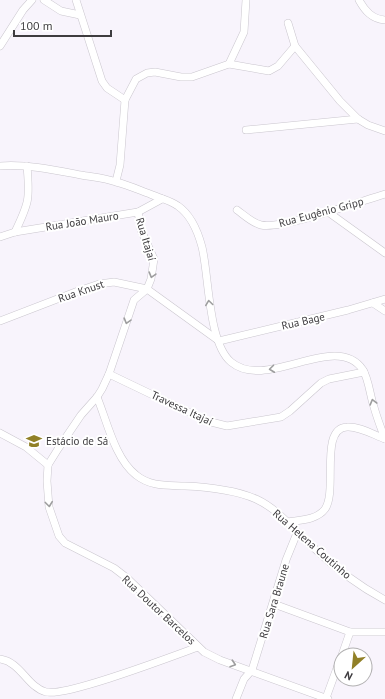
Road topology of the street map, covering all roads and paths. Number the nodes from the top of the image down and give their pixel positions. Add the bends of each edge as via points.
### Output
1 (32, 0) edge
2 (44, 0) edge
3 (76, 0) edge
4 (246, 0) edge
5 (359, 0) edge
6 (80, 15) junction
7 (385, 20) edge
8 (288, 23) dead end
9 (0, 46) edge
10 (295, 46) junction
11 (229, 64) junction
12 (125, 100) junction
13 (358, 119) junction
14 (246, 130) dead end
15 (385, 131) edge
16 (0, 166) edge
17 (27, 166) junction
18 (116, 182) junction
19 (385, 194) edge
20 (162, 199) junction
21 (237, 210) dead end
22 (138, 212) junction
23 (328, 212) junction
24 (15, 232) junction
25 (0, 237) edge
26 (385, 253) edge
27 (147, 289) junction
28 (385, 299) edge
29 (372, 302) junction
30 (385, 311) edge
31 (0, 321) edge
32 (220, 341) junction
33 (364, 372) junction
34 (109, 374) junction
35 (97, 397) junction
36 (0, 433) edge
37 (385, 439) edge
38 (48, 465) junction
39 (288, 522) junction
40 (298, 533) junction
41 (385, 600) edge
42 (274, 604) junction
43 (350, 632) junction
44 (385, 632) edge
45 (198, 647) junction
46 (344, 647) edge
47 (0, 659) edge
48 (252, 670) junction
49 (333, 681) edge
50 (236, 699) edge
51 (327, 699) edge

1 - 9 street
2 - 6 street via 61,11
3 - 6 street
4 - 11 street via 244,32
5 - 7 street via 370,15
6 - 12 street via 102,81 107,88
8 - 10 street
10 - 11 street via 278,66 269,71
10 - 13 street
11 - 12 street via 192,77 147,73 136,79
12 - 18 street via 120,165
13 - 14 street
13 - 15 street
16 - 17 street
17 - 18 street
17 - 24 street via 30,193
18 - 20 street
19 - 23 street, Rua Eugênio Gripp
20 - 22 street, Rua João Mauro
32 -> 20 street via 211,313 202,247 196,230 186,213 177,205
21 - 23 street, Rua Eugênio Gripp via 254,222 268,226
22 - 24 street, Rua João Mauro
22 -> 27 street, Rua Itajaí via 141,230 154,259 154,268
23 - 26 street
24 - 25 street, Rua João Mauro
27 - 31 street, Rua Knust via 107,282
27 - 32 street, Rua Knust
27 -> 34 street via 134,300
28 - 29 street, Rua Bage
29 - 30 street
29 - 32 street, Rua Bage
33 -> 32 street via 354,361 338,357 318,358 269,370 254,370 231,362
33 - 34 street, Travessa Itajaí via 321,383 281,417 227,426 206,421
37 -> 33 street
34 - 35 street
35 - 38 street via 72,427
35 - 39 street, Rua Helena Coutinho via 119,453 127,467 142,480 159,485 240,493 257,500
36 - 38 street via 26,447
37 - 39 street via 348,427 341,428 335,433 332,441 329,502 325,510 306,520
38 -> 45 street, Rua Doutor Barcelos via 49,507 59,536 65,544 114,568 127,578
39 - 40 street, Rua Helena Coutinho
40 - 41 street, Rua Helena Coutinho via 332,564
40 - 42 street, Rua Sara Braune via 286,560
42 - 43 street
42 - 48 street, Rua Sara Braune
43 - 44 street
43 - 46 street
45 - 47 street via 56,692 41,690 10,661
45 -> 48 street via 210,656
48 - 50 street, Rua Sara Braune via 244,679
48 - 51 street
49 - 51 street

